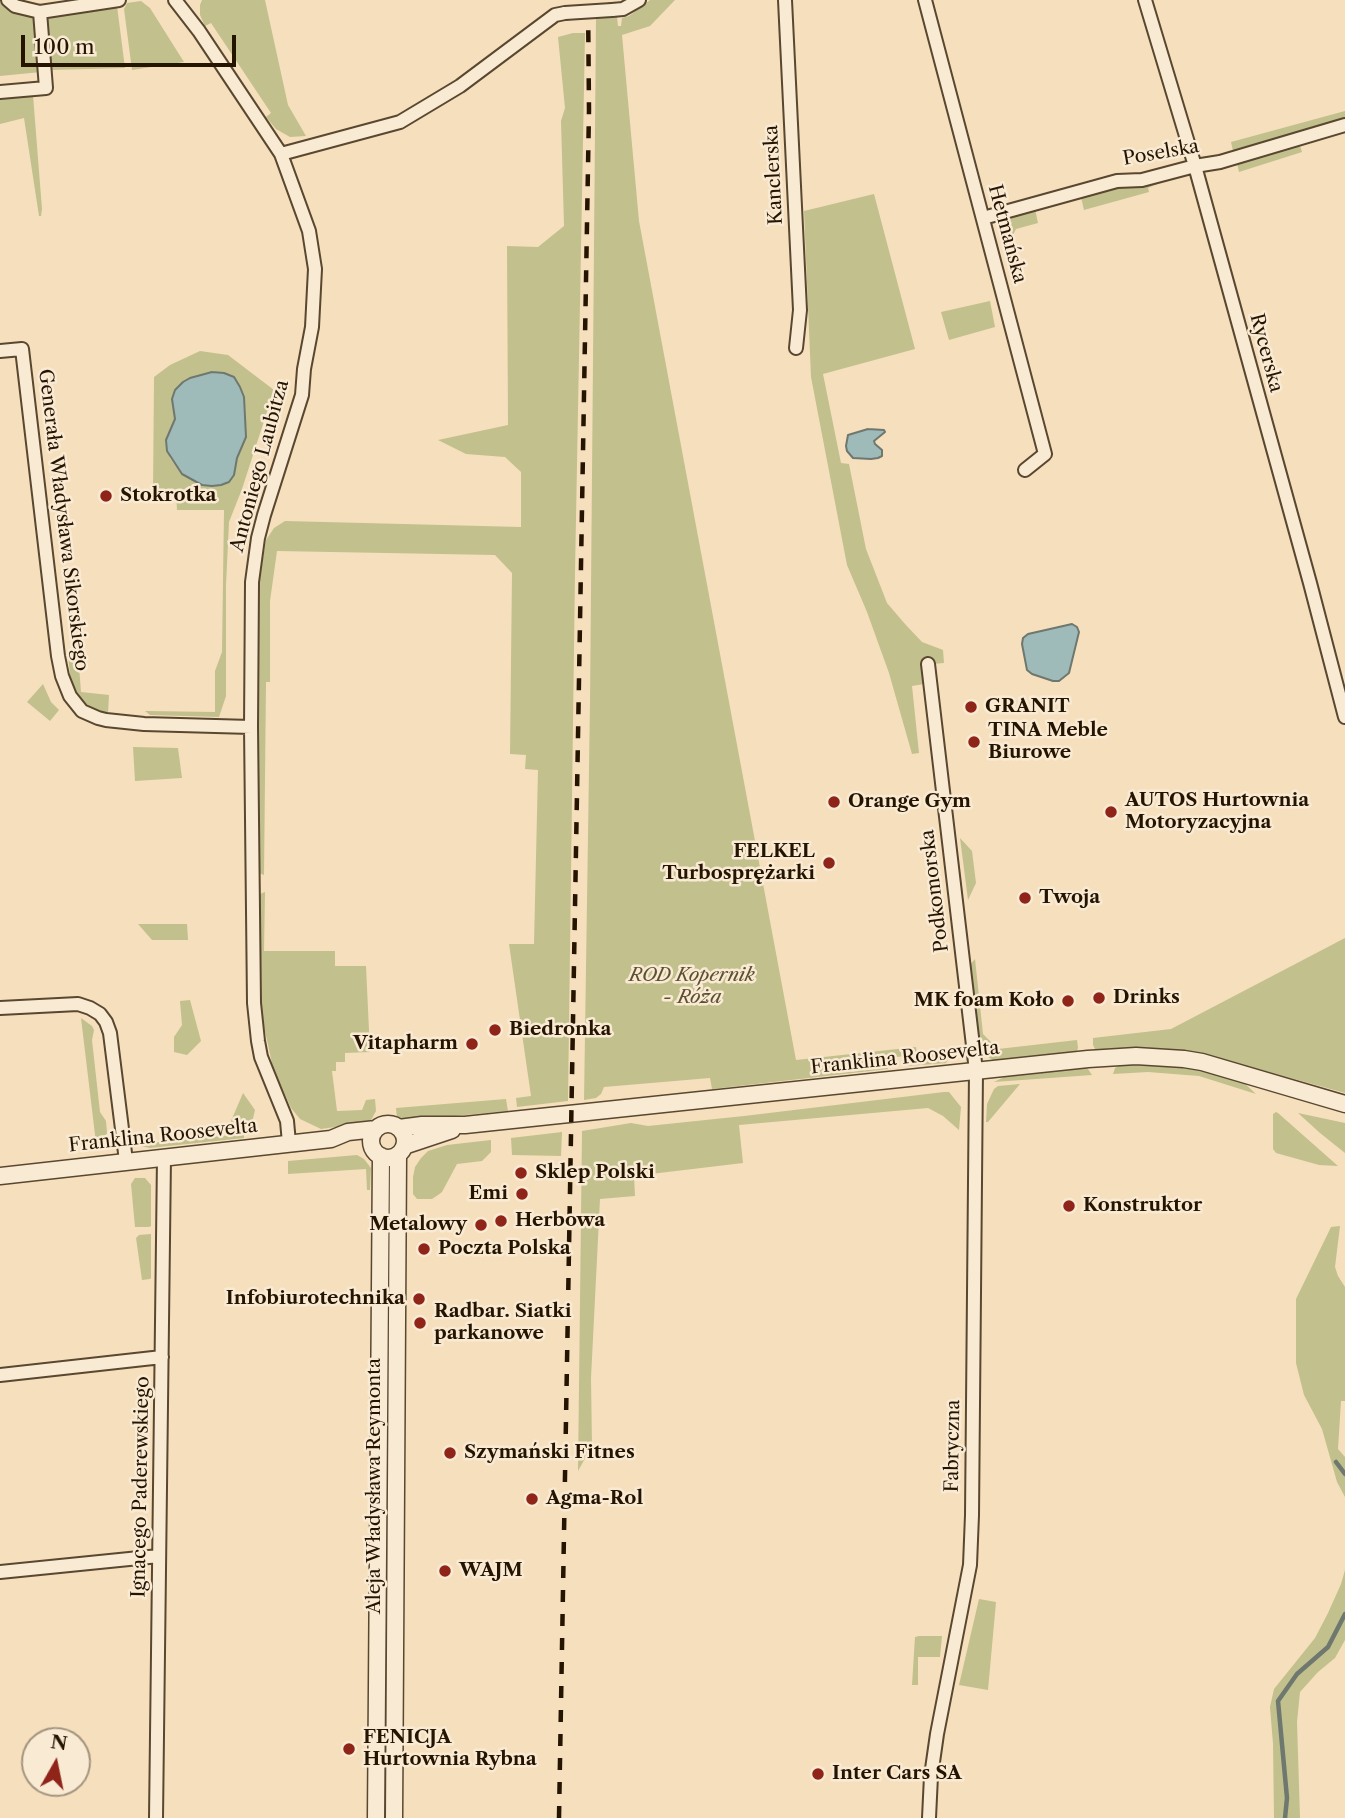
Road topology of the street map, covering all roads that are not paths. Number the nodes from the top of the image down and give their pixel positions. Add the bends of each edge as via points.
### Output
1 (8, 0) edge
2 (119, 0) edge
3 (175, 0) edge
4 (639, 0) edge
5 (785, 0) edge
6 (925, 0) edge
7 (1145, 0) edge
8 (40, 12) junction
9 (0, 92) edge
10 (1345, 125) edge
11 (281, 154) junction
12 (1195, 166) junction
13 (983, 218) junction
14 (796, 348) dead end
15 (0, 351) edge
16 (1025, 470) dead end
17 (928, 664) dead end
18 (1345, 717) edge
19 (251, 727) junction
20 (0, 1008) edge
21 (976, 1071) junction
22 (1345, 1104) edge
23 (465, 1125) junction
24 (399, 1128) junction
25 (289, 1143) junction
26 (376, 1143) junction
27 (406, 1147) junction
28 (164, 1157) junction
29 (126, 1161) junction
30 (0, 1176) edge
31 (398, 1181) junction
32 (162, 1357) junction
33 (0, 1375) edge
34 (159, 1556) junction
35 (0, 1572) edge
36 (156, 1818) edge
37 (376, 1818) edge
38 (394, 1818) edge
39 (929, 1818) edge

1 - 8 street
2 - 8 street
3 - 11 street, Antoniego Laubitza
4 - 11 street, bridge via 623,9 555,15 460,86 400,122
5 - 14 street, Kanclerska via 800,310
6 - 13 street, Hetmańska
7 - 12 street, Rycerska
8 - 9 street via 46,88
10 - 12 street, Poselska
11 - 19 street, Antoniego Laubitza via 309,231 315,292 302,394 264,515 254,565
12 - 13 street, Poselska via 1142,180 1117,181
12 - 18 street, Rycerska
13 - 16 street, Hetmańska via 1045,454
15 - 19 street, Generała Władysława Sikorskiego via 22,349 58,656 70,696 82,710 106,720
17 - 21 street, Podkomorska
19 - 25 street, Antoniego Laubitza via 254,1003 261,1057 287,1121
20 - 29 street via 78,1004 100,1014 110,1033
21 - 22 street, Franklina Roosevelta via 1096,1058 1184,1059
21 - 23 street, Franklina Roosevelta
21 - 39 street, Fabryczna via 970,1565 937,1734
23 - 24 street, Franklina Roosevelta
23 - 27 street, Franklina Roosevelta
24 - 26 street via 386,1125
24 - 27 street
25 - 26 street, Franklina Roosevelta via 331,1139
25 - 28 street, Franklina Roosevelta
26 - 27 street via 389,1157
26 - 37 street, Aleja Władysława Reymonta
27 - 31 street, Aleja Władysława Reymonta
27 - 31 street via 409,1150
28 - 29 street, Franklina Roosevelta
28 - 32 street, Ignacego Paderewskiego
29 - 30 street, Franklina Roosevelta
31 - 38 street, Aleja Władysława Reymonta
32 - 33 street
32 - 34 street, Ignacego Paderewskiego
34 - 35 street
34 - 36 street, Ignacego Paderewskiego

